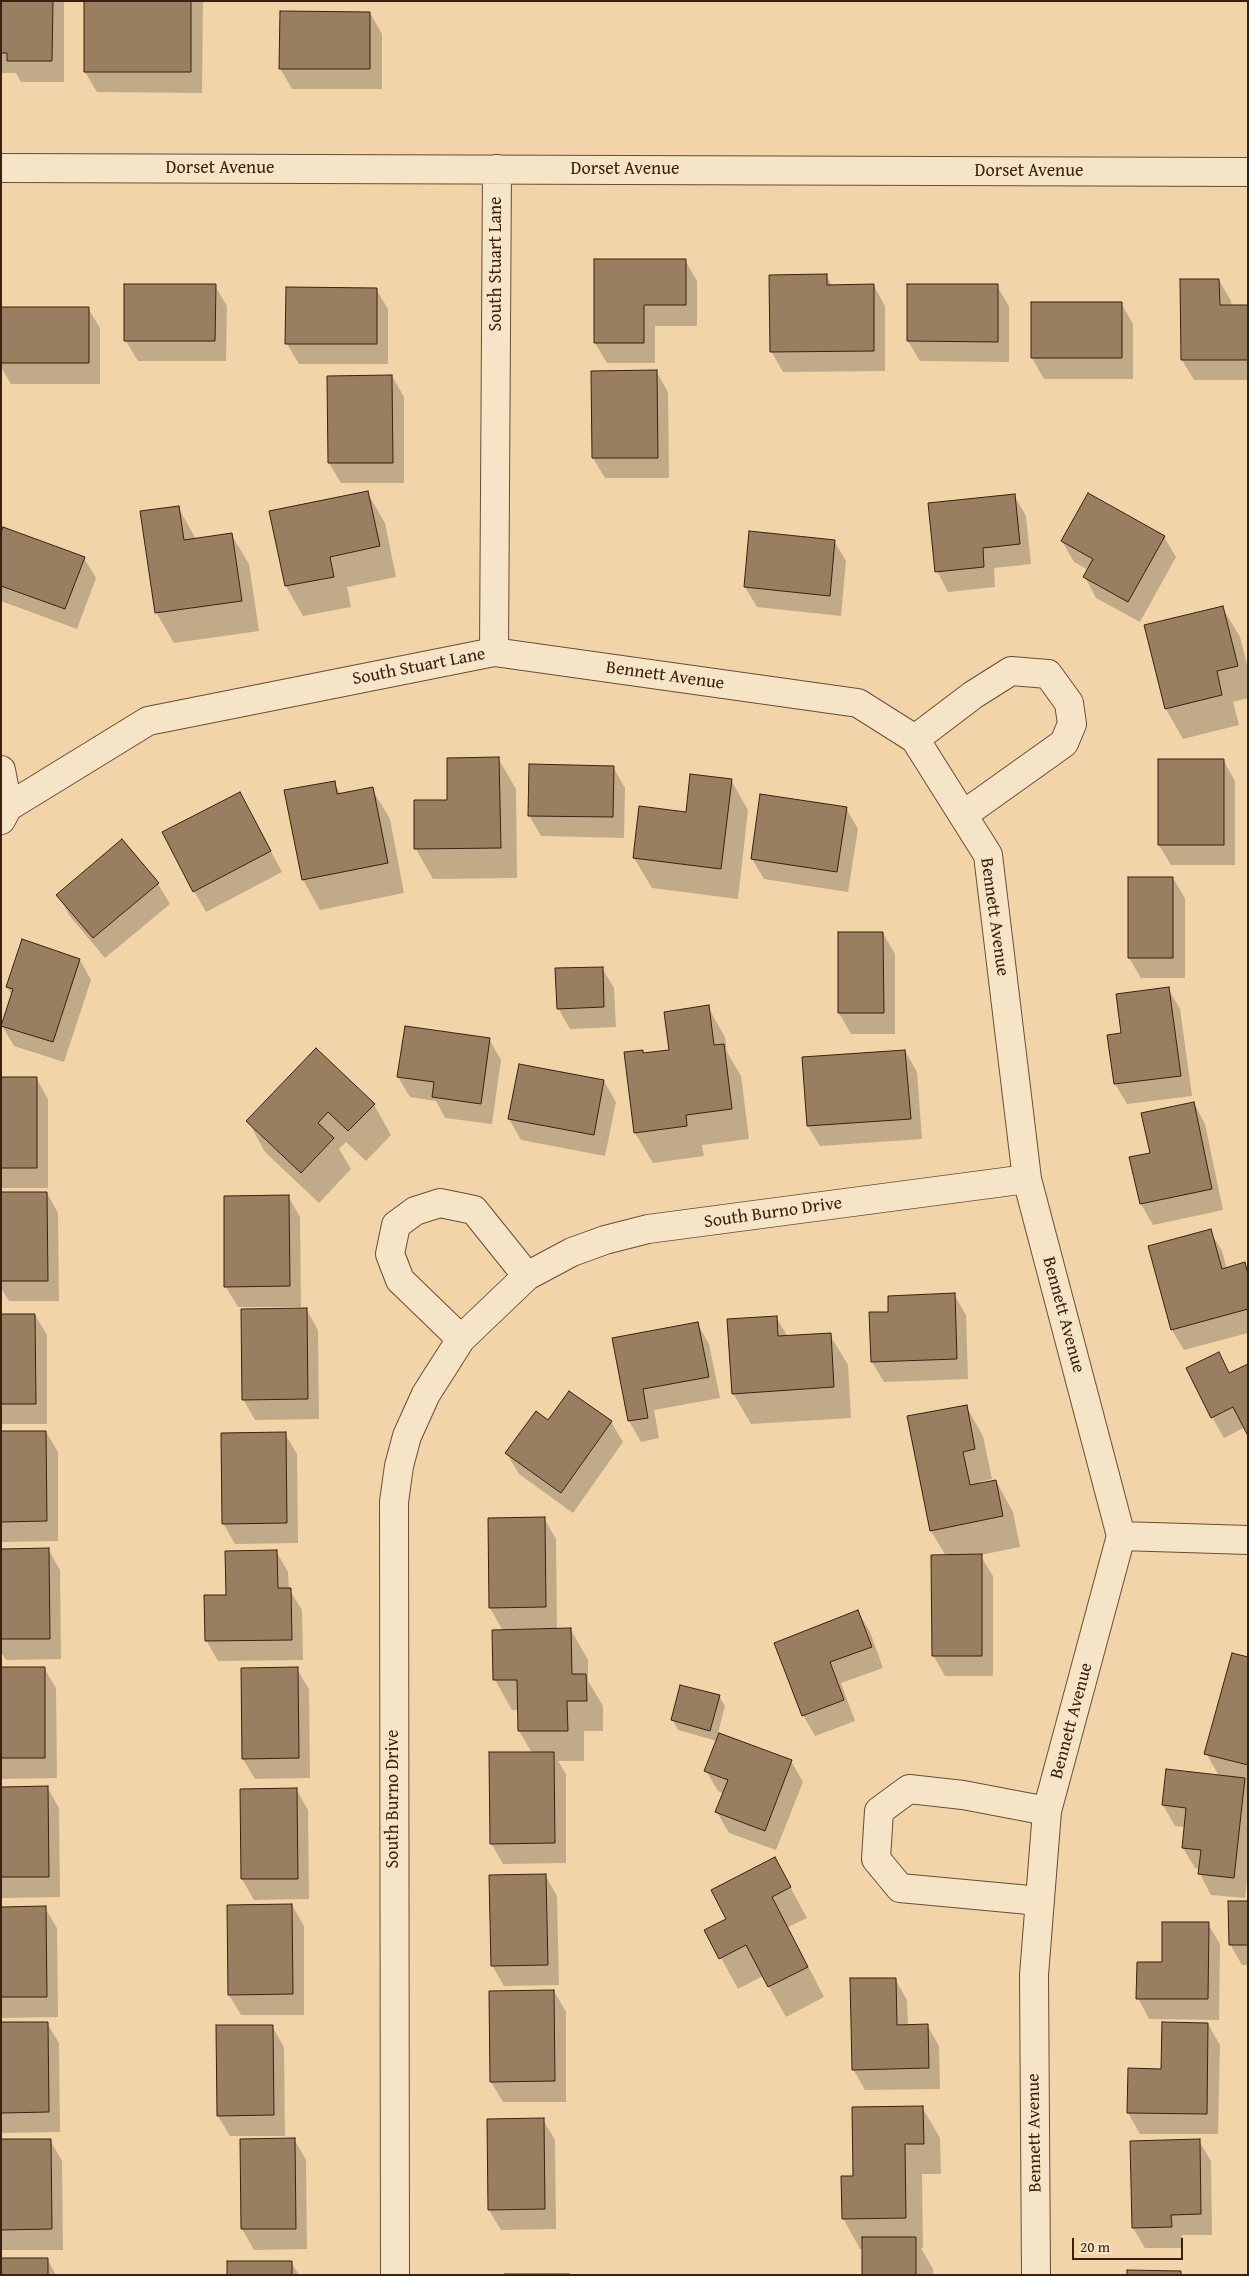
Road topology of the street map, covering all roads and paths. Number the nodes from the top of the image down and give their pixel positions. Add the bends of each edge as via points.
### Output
1 (1, 168) edge
2 (497, 169) junction
3 (1248, 172) edge
4 (494, 652) junction
5 (915, 739) junction
6 (1, 770) edge
7 (4, 810) edge
8 (963, 815) junction
9 (1027, 1179) junction
10 (527, 1276) junction
11 (461, 1339) junction
12 (1121, 1536) junction
13 (1248, 1540) edge
14 (1047, 1812) junction
15 (1040, 1901) junction
16 (395, 2275) edge
17 (1036, 2275) edge

1 - 2 street, Dorset Avenue
2 - 3 street, Dorset Avenue
2 - 4 street, South Stuart Lane
4 - 5 street, Bennett Avenue via 858,704
4 - 7 street, South Stuart Lane via 148,721
5 - 8 street, Bennett Avenue
5 - 8 street via 1012,671 1048,674 1069,704 1072,724 1064,743
6 - 7 street, South Stuart Lane
8 - 9 street, Bennett Avenue via 988,855
9 - 10 street, South Burno Drive via 648,1229 572,1252
9 - 12 street, Bennett Avenue
10 - 11 street, South Burno Drive
10 - 11 street via 474,1210 440,1203 415,1211 396,1225 390,1254 400,1280
11 - 16 street, South Burno Drive via 426,1394 407,1436 394,1502
12 - 13 street
12 - 14 street, Bennett Avenue
14 - 15 street, Bennett Avenue
14 - 15 street via 963,1795 909,1789 879,1812 876,1859 900,1888
15 - 17 street, Bennett Avenue via 1034,1975

